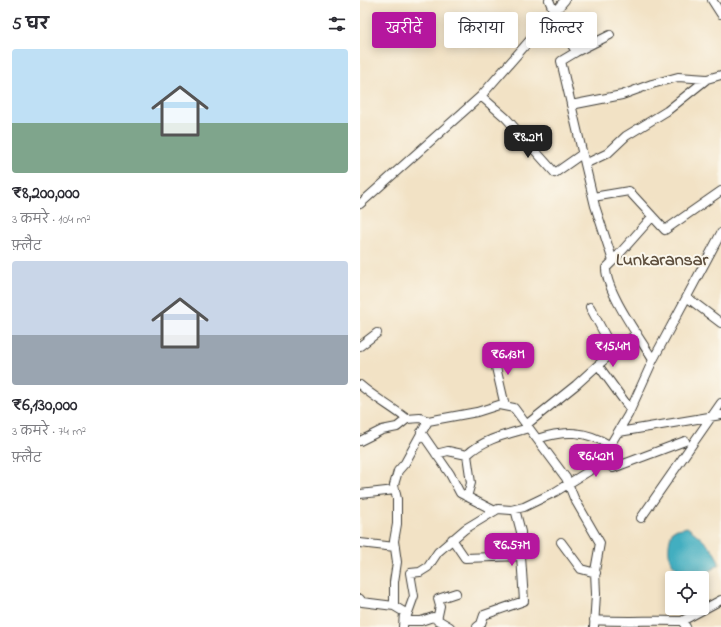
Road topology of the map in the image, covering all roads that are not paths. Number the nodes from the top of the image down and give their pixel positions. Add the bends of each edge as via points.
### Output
1 (549, 0) edge
2 (565, 0) edge
3 (712, 0) edge
4 (554, 12) joint
5 (721, 14) edge
6 (610, 34) dead end
7 (526, 44) edge
8 (574, 48) edge
9 (576, 52) junction
10 (721, 75) edge
11 (707, 79) junction
12 (481, 96) junction
13 (571, 105) junction
14 (582, 154) junction
15 (585, 164) junction
16 (721, 191) edge
17 (592, 197) junction
18 (360, 204) edge
19 (652, 217) junction
20 (721, 234) edge
21 (613, 261) junction
22 (688, 298) junction
23 (590, 307) dead end
24 (721, 322) edge
25 (376, 333) dead end
26 (637, 333) junction
27 (360, 346) edge
28 (492, 350) dead end
29 (614, 352) junction
30 (654, 360) junction
31 (598, 365) junction
32 (360, 386) edge
33 (721, 403) edge
34 (505, 406) junction
35 (630, 409) junction
36 (717, 415) edge
37 (408, 420) junction
38 (428, 421) junction
39 (527, 426) junction
40 (421, 432) junction
41 (619, 432) junction
42 (537, 439) junction
43 (686, 441) dead end
44 (360, 442) edge
45 (611, 446) junction
46 (436, 454) junction
47 (467, 455) junction
48 (602, 459) junction
49 (568, 484) junction
50 (395, 490) junction
51 (360, 494) edge
52 (467, 496) junction
53 (515, 509) junction
54 (495, 511) junction
55 (641, 518) dead end
56 (452, 539) junction
57 (561, 542) dead end
58 (360, 544) edge
59 (395, 547) junction
60 (521, 556) junction
61 (410, 573) junction
62 (596, 573) junction
63 (395, 574) junction
64 (456, 593) dead end
65 (360, 599) edge
66 (721, 600) edge
67 (394, 606) junction
68 (437, 620) junction
69 (594, 623) edge
70 (404, 624) edge
71 (684, 624) edge
72 (450, 627) edge
73 (477, 627) edge

1 - 4 street
2 - 4 street
3 - 5 street
6 - 9 street
7 - 12 street
8 - 9 street
9 - 13 street via 561,61
10 - 11 street
11 - 13 street via 678,77 622,95
11 - 15 street via 690,95 626,136 608,153
12 - 14 street via 506,118 555,173
12 - 18 street
13 - 14 street
14 - 15 street
15 - 17 street
16 - 19 street via 666,230
17 - 19 street via 629,191
17 - 21 street
19 - 21 street
20 - 22 street
21 - 26 street via 606,268 606,275 614,295
22 - 24 street
22 - 30 street
23 - 29 street
25 - 27 street
26 - 29 street
26 - 30 street
28 - 34 street
29 - 31 street
30 - 35 street
31 - 35 street
31 - 39 street
32 - 37 street
33 - 36 street
34 - 38 street via 499,405
34 - 39 street via 514,408
35 - 41 street
36 - 41 street
36 - 55 street
37 - 38 street via 420,418
37 - 44 street
38 - 40 street
39 - 42 street
39 - 47 street via 474,448
40 - 46 street
40 - 50 street via 408,459 398,471
41 - 45 street
42 - 45 street via 556,433 578,433 598,438
42 - 49 street
43 - 48 street via 613,468
45 - 48 street
46 - 47 street via 448,451
46 - 52 street via 460,493
47 - 52 street via 471,483
48 - 49 street
49 - 53 street via 524,507
49 - 62 street via 600,543
50 - 51 street
50 - 59 street
52 - 54 street
53 - 54 street
53 - 60 street via 520,532
54 - 56 street
56 - 60 street via 465,558
56 - 61 street via 438,552 428,567 420,572
57 - 62 street via 581,569
58 - 59 street
59 - 63 street
60 - 73 street via 524,601 484,615
61 - 63 street
61 - 70 street via 414,596
62 - 69 street
63 - 67 street
64 - 68 street via 438,599 440,606
65 - 67 street via 362,602
66 - 71 street
67 - 70 street via 404,612
68 - 70 street via 433,617
68 - 72 street
69 - 71 street via 661,620

